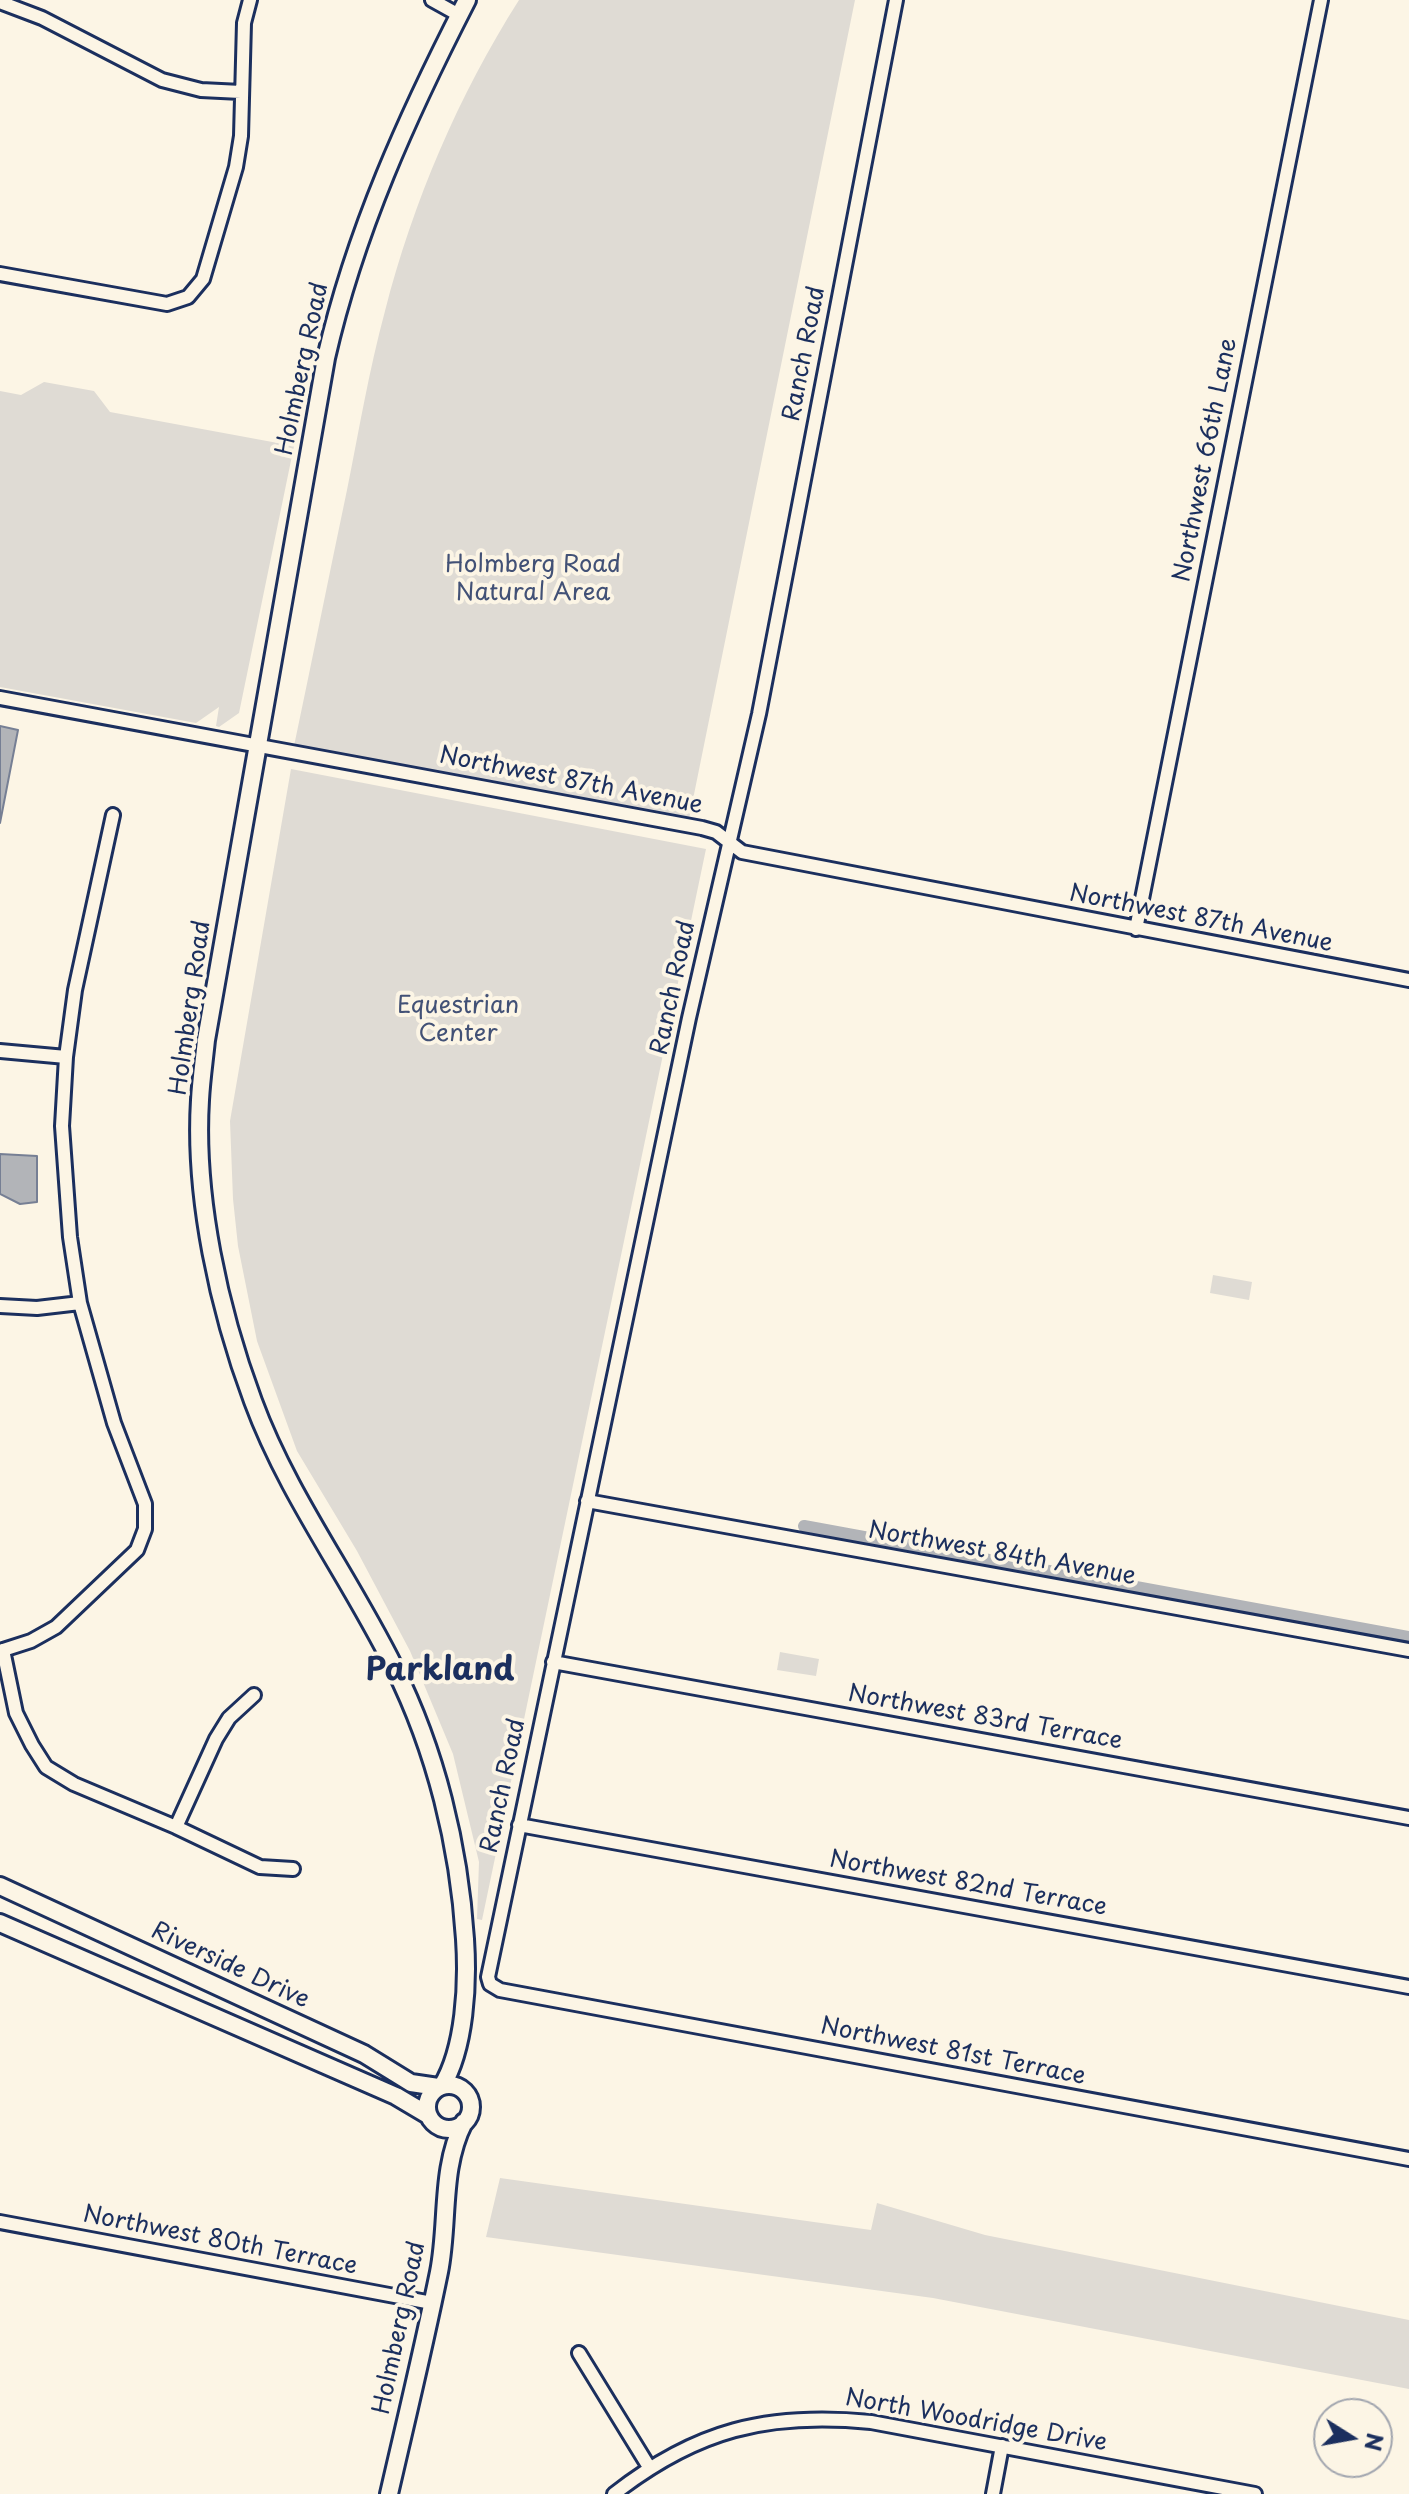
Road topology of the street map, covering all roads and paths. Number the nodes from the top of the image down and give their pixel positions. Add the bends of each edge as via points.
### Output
1 (250, 0) edge
2 (432, 0) edge
3 (896, 0) edge
4 (1321, 0) edge
5 (0, 2) edge
6 (463, 8) edge
7 (241, 92) junction
8 (0, 274) edge
9 (0, 698) edge
10 (258, 745) junction
11 (113, 815) dead end
12 (728, 843) junction
13 (1136, 929) junction
14 (1409, 980) edge
15 (0, 1051) edge
16 (66, 1057) junction
17 (80, 1303) junction
18 (0, 1306) edge
19 (587, 1501) junction
20 (1409, 1650) edge
21 (2, 1651) edge
22 (553, 1662) junction
23 (254, 1695) dead end
24 (1409, 1818) edge
25 (519, 1825) junction
26 (176, 1827) junction
27 (293, 1869) dead end
28 (0, 1886) edge
29 (0, 1923) edge
30 (490, 1984) joint
31 (1409, 1987) edge
32 (364, 2054) junction
33 (457, 2054) junction
34 (440, 2087) junction
35 (467, 2094) junction
36 (432, 2120) junction
37 (464, 2122) junction
38 (1409, 2159) edge
39 (447, 2170) junction
40 (0, 2222) edge
41 (432, 2303) junction
42 (579, 2353) dead end
43 (1002, 2446) junction
44 (649, 2467) junction
45 (1226, 2491) edge
46 (389, 2494) edge
47 (614, 2494) edge
48 (993, 2494) edge
49 (1255, 2494) edge

1 - 7 street
2 - 6 street
3 - 12 street, Ranch Road via 759,714
4 - 13 street, Northwest 66th Lane
5 - 7 street via 162,80 201,90
6 - 10 street, Holmberg Road via 383,176 340,298
7 - 8 street via 236,167 203,279 188,297 167,304
9 - 10 street, Northwest 87th Avenue
10 - 12 street, Northwest 87th Avenue via 702,828
10 - 33 street, Holmberg Road via 206,1040 200,1101 209,1235 223,1310 265,1433 395,1668 431,1761 451,1834 465,1928
11 - 16 street
12 - 13 street, Northwest 87th Avenue via 742,852
12 - 19 street, Ranch Road
13 - 14 street, Northwest 87th Avenue
15 - 16 street
16 - 17 street via 62,1126
17 - 18 street
17 - 21 street via 114,1423 145,1504 145,1529 137,1550 56,1627
19 - 20 street, Northwest 84th Avenue
19 - 22 street, Ranch Road
21 - 26 street via 16,1713 46,1767
22 - 24 street, Northwest 83rd Terrace
22 - 25 street, Ranch Road
23 - 26 street via 216,1739
25 - 30 street, Ranch Road via 488,1969
25 - 31 street, Northwest 82nd Terrace
26 - 27 street via 260,1867
28 - 32 street, Riverside Drive
29 - 36 street via 396,2096
30 - 38 street, Northwest 81st Terrace via 500,1990
32 - 33 street via 434,2077
32 - 34 street, Riverside Drive via 411,2083
33 - 34 street, Holmberg Road
33 - 35 street, Holmberg Road
34 - 35 street via 453,2085
34 - 36 street via 430,2096
35 - 37 street via 471,2109
36 - 37 street via 448,2129
36 - 39 street, Holmberg Road
37 - 39 street, Holmberg Road
39 - 41 street, Holmberg Road via 443,2243
40 - 41 street, Northwest 80th Terrace
41 - 46 street, Holmberg Road
42 - 44 street
43 - 44 street, North Woodridge Drive via 871,2422 784,2420 736,2428
43 - 45 street, North Woodridge Drive
43 - 48 street
44 - 47 street, North Woodridge Drive
45 - 49 street, North Woodridge Drive

